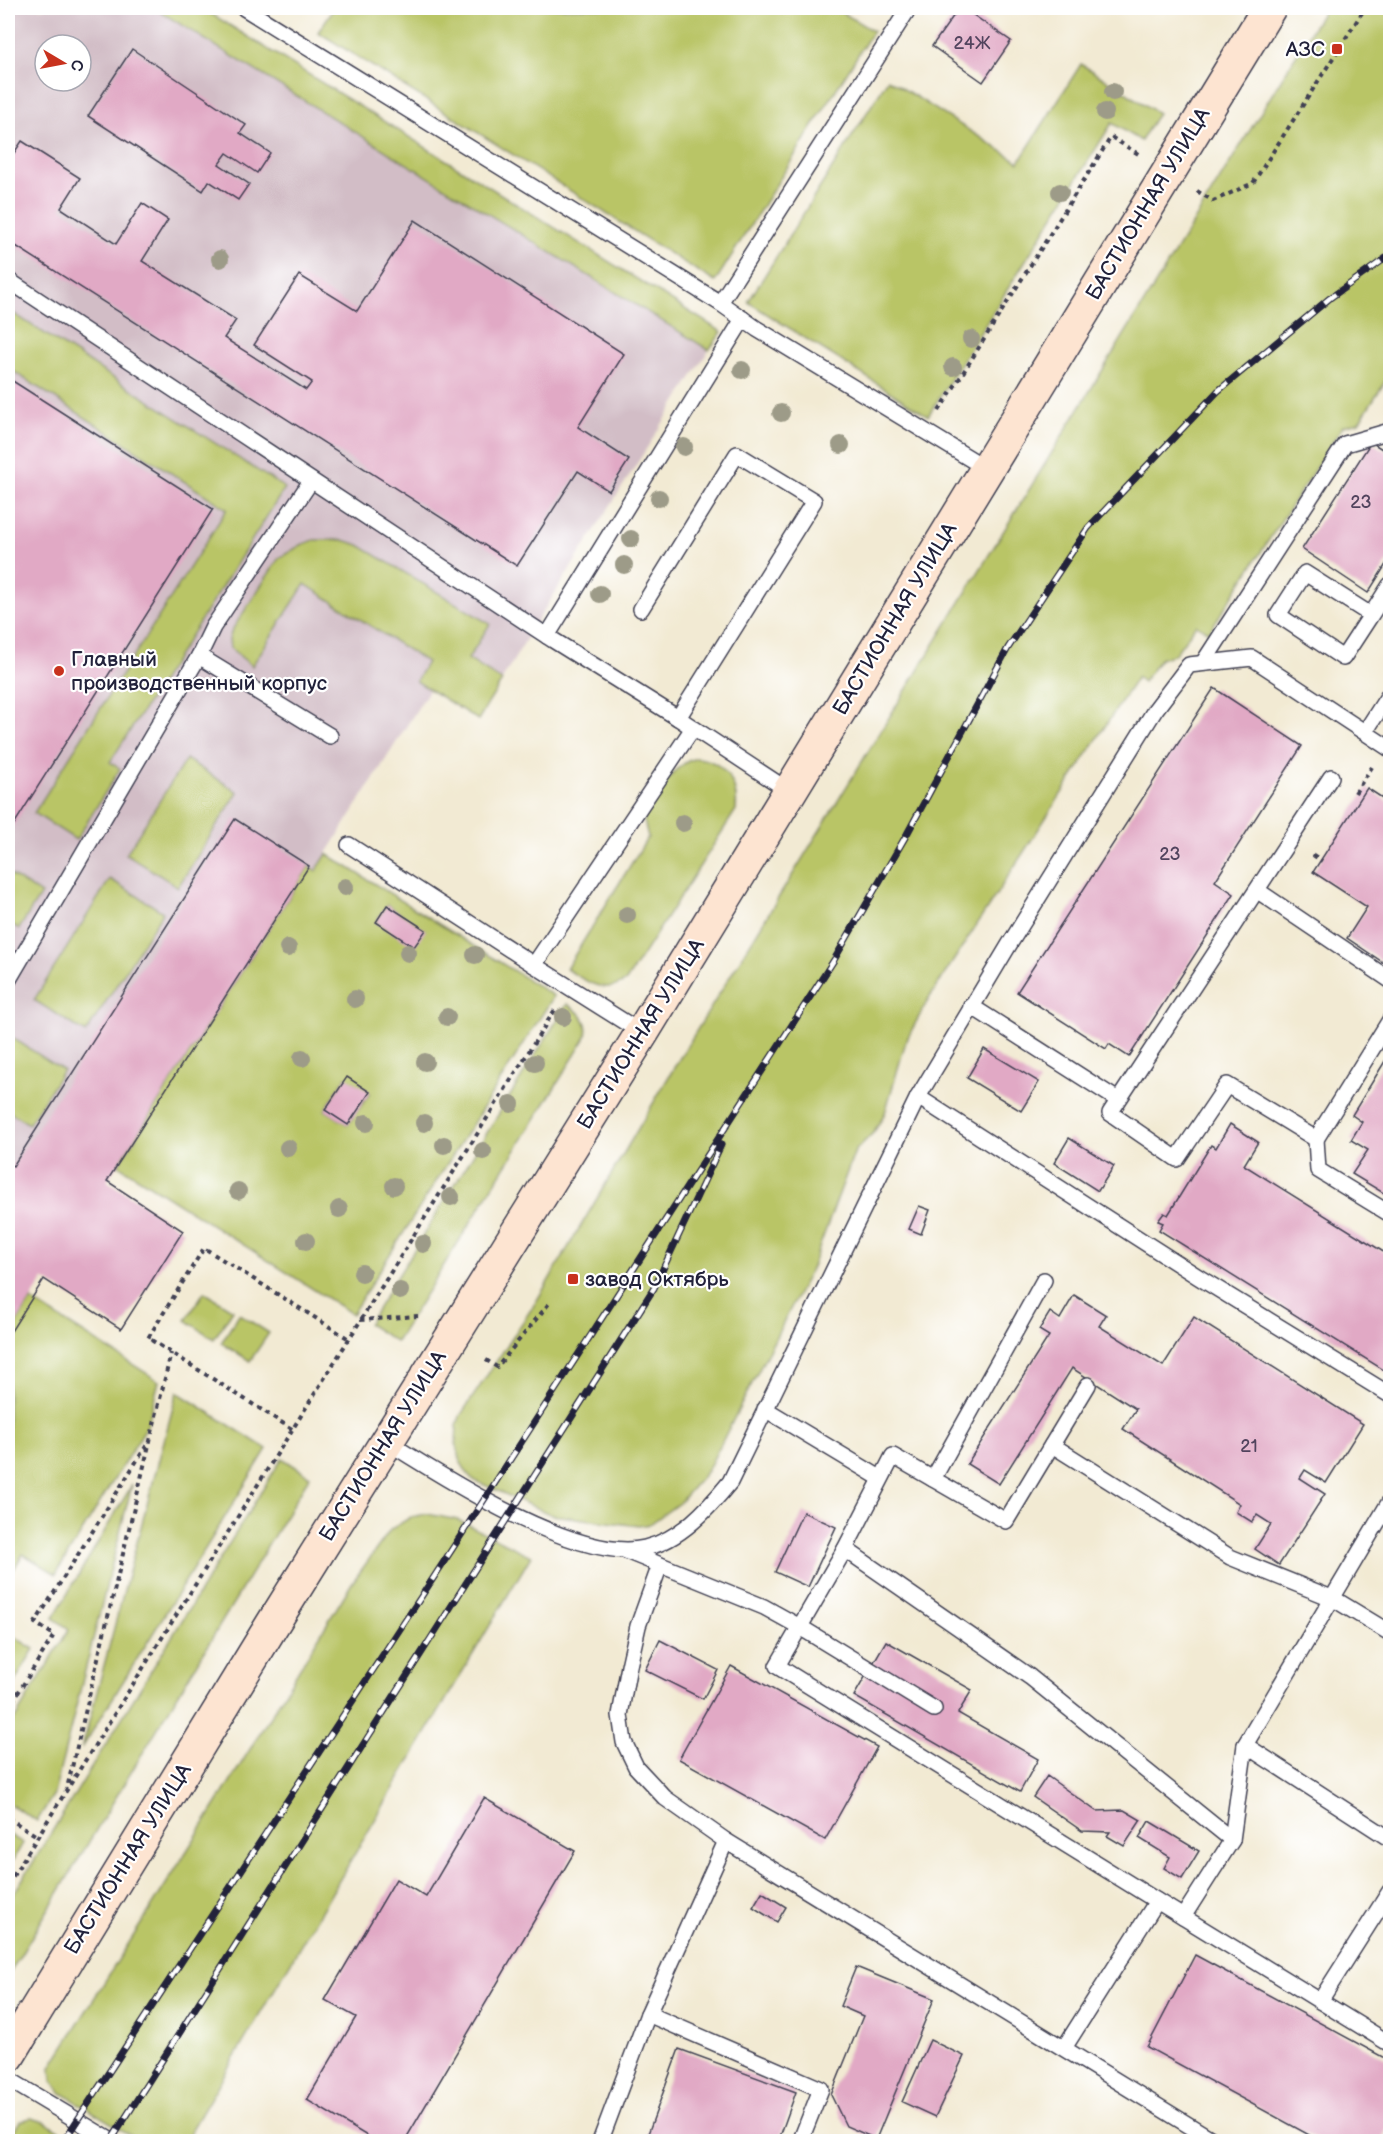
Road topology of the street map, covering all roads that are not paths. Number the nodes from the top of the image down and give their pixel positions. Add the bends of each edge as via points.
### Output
1 (244, 8) edge
2 (909, 8) edge
3 (1269, 8) edge
4 (8, 280) edge
5 (720, 303) junction
6 (743, 319) junction
7 (1390, 431) edge
8 (987, 469) junction
9 (311, 481) junction
10 (1390, 585) edge
11 (641, 609) dead end
12 (1371, 615) junction
13 (547, 636) junction
14 (199, 656) junction
15 (1203, 663) junction
16 (1390, 693) edge
17 (678, 718) junction
18 (693, 728) junction
19 (1365, 732) junction
20 (330, 736) dead end
21 (1390, 749) edge
22 (1331, 777) dead end
23 (789, 792) junction
24 (349, 845) dead end
25 (1258, 891) junction
26 (534, 965) junction
27 (1390, 980) edge
28 (8, 981) edge
29 (971, 1006) junction
30 (1390, 1020) edge
31 (642, 1034) junction
32 (918, 1097) junction
33 (1118, 1100) junction
34 (1316, 1139) junction
35 (1390, 1214) edge
36 (1044, 1280) dead end
37 (1088, 1385) dead end
38 (1390, 1395) edge
39 (765, 1409) junction
40 (386, 1441) junction
41 (1052, 1445) junction
42 (880, 1478) junction
43 (933, 1479) junction
44 (1390, 1501) edge
45 (845, 1549) junction
46 (625, 1551) junction
47 (660, 1565) junction
48 (1334, 1599) junction
49 (800, 1627) junction
50 (1390, 1633) edge
51 (934, 1709) dead end
52 (1245, 1745) junction
53 (1390, 1839) edge
54 (1232, 1840) junction
55 (726, 1841) junction
56 (1390, 1891) edge
57 (1156, 1900) junction
58 (1183, 1917) junction
59 (1320, 2001) junction
60 (648, 2014) junction
61 (1390, 2044) edge
62 (1064, 2048) junction
63 (8, 2056) edge
64 (8, 2079) edge
65 (113, 2142) edge
66 (600, 2142) edge
67 (800, 2142) edge
68 (1216, 2142) edge

1 - 5 lane
2 - 5 lane
3 - 8 main road, БАСТИОННАЯ УЛИЦА
4 - 9 lane
5 - 6 lane
6 - 8 lane
6 - 13 lane
7 - 15 lane via 1345,444
8 - 23 main road, БАСТИОННАЯ УЛИЦА
9 - 13 lane
9 - 14 lane via 213,627
10 - 12 lane
11 - 17 lane via 737,454 813,501
12 - 12 lane via 1305,573 1278,615 1343,658
13 - 17 lane
14 - 20 lane
14 - 28 lane
15 - 19 lane via 1252,658
15 - 29 lane via 1189,665 1155,710
16 - 19 lane
17 - 18 lane
18 - 23 lane
18 - 26 lane
19 - 21 lane
22 - 25 lane
23 - 31 main road, БАСТИОННАЯ УЛИЦА
24 - 26 lane
25 - 27 lane
25 - 33 lane
26 - 31 lane
29 - 32 lane
29 - 33 lane
30 - 34 lane
31 - 40 main road, БАСТИОННАЯ УЛИЦА
32 - 38 lane
32 - 39 lane
33 - 34 lane via 1110,1113 1177,1159 1227,1085
34 - 35 lane via 1318,1170
36 - 43 lane
37 - 41 lane
39 - 42 lane
39 - 46 lane via 730,1482 711,1506 666,1541
40 - 46 lane via 461,1488 545,1529
40 - 63 main road, БАСТИОННАЯ УЛИЦА
41 - 43 lane via 1006,1521
41 - 48 lane via 1230,1557
42 - 43 lane via 893,1456
42 - 45 lane
44 - 48 lane
45 - 49 lane
45 - 54 lane via 1030,1677
46 - 47 lane
47 - 49 lane via 764,1607
47 - 55 lane via 638,1626 629,1666 620,1715 624,1742 636,1767 665,1798
48 - 50 lane
48 - 52 lane
49 - 51 lane
49 - 57 lane via 777,1666
52 - 53 lane
52 - 54 lane
54 - 58 lane
55 - 60 lane
55 - 62 lane
56 - 59 lane
57 - 58 lane
57 - 62 lane
58 - 59 lane
59 - 61 lane
60 - 66 lane
60 - 67 lane via 821,2089
62 - 68 lane
64 - 65 lane

